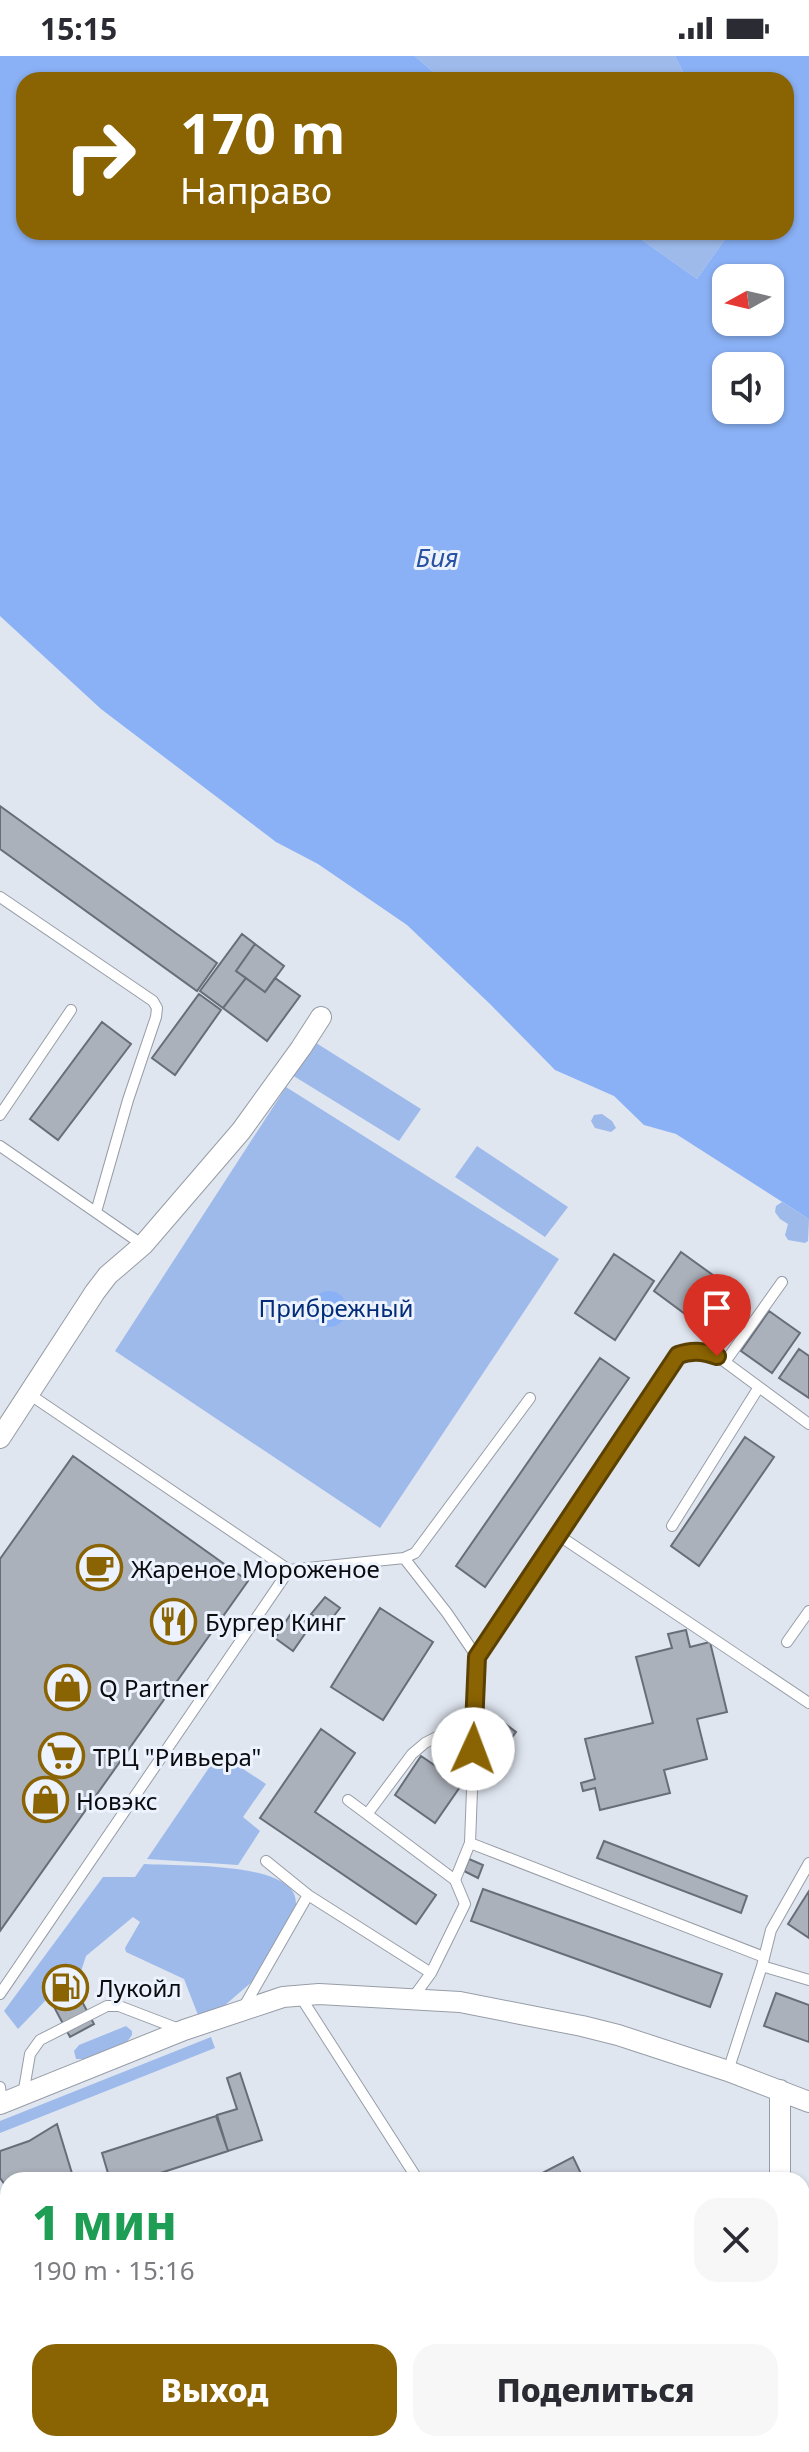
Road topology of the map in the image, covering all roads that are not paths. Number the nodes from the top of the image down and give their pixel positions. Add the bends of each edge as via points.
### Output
1 (0, 897) edge
2 (71, 1010) dead end
3 (321, 1017) dead end
4 (0, 1115) edge
5 (0, 1146) edge
6 (96, 1212) junction
7 (143, 1245) junction
8 (782, 1282) dead end
9 (725, 1362) junction
10 (759, 1387) junction
11 (29, 1394) junction
12 (530, 1398) dead end
13 (809, 1424) edge
14 (0, 1438) edge
15 (672, 1526) dead end
16 (558, 1535) junction
17 (404, 1558) junction
18 (289, 1570) junction
19 (809, 1611) edge
20 (787, 1642) dead end
21 (477, 1657) junction
22 (809, 1703) edge
23 (474, 1718) junction
24 (348, 1800) dead end
25 (368, 1813) junction
26 (470, 1843) junction
27 (266, 1861) dead end
28 (809, 1863) edge
29 (455, 1880) junction
30 (308, 1895) junction
31 (763, 1961) junction
32 (431, 1973) junction
33 (809, 1980) edge
34 (0, 1994) edge
35 (299, 1994) junction
36 (411, 2001) junction
37 (242, 2010) junction
38 (184, 2030) junction
39 (728, 2071) junction
40 (780, 2090) junction
41 (23, 2095) junction
42 (1, 2098) edge
43 (809, 2102) edge
44 (413, 2172) edge
45 (780, 2172) edge

1 - 6 lane via 157,1008
2 - 4 lane
3 - 7 street via 241,1131
5 - 6 lane
6 - 7 lane
7 - 11 street via 108,1275
8 - 9 lane
9 - 10 lane
9 - 16 lane via 703,1351 678,1355
10 - 13 lane
10 - 15 lane
11 - 14 street
11 - 18 lane
12 - 17 lane via 415,1553
16 - 21 lane
16 - 22 lane
17 - 18 lane
17 - 21 lane
18 - 34 lane
19 - 20 lane
21 - 23 lane
23 - 25 lane via 412,1754
23 - 26 lane
24 - 25 lane
25 - 29 lane
26 - 29 lane
26 - 31 lane
27 - 30 lane
28 - 31 lane via 771,1930
29 - 32 lane via 465,1904
30 - 32 lane
30 - 37 lane
31 - 33 lane
31 - 39 lane
32 - 36 lane
35 - 36 street
35 - 37 street
35 - 44 lane
36 - 39 street via 460,2002 582,2026
37 - 38 street
38 - 41 street
38 - 41 lane via 107,2006 40,2040 30,2054
39 - 40 street
40 - 43 street
40 - 45 street
41 - 42 street

